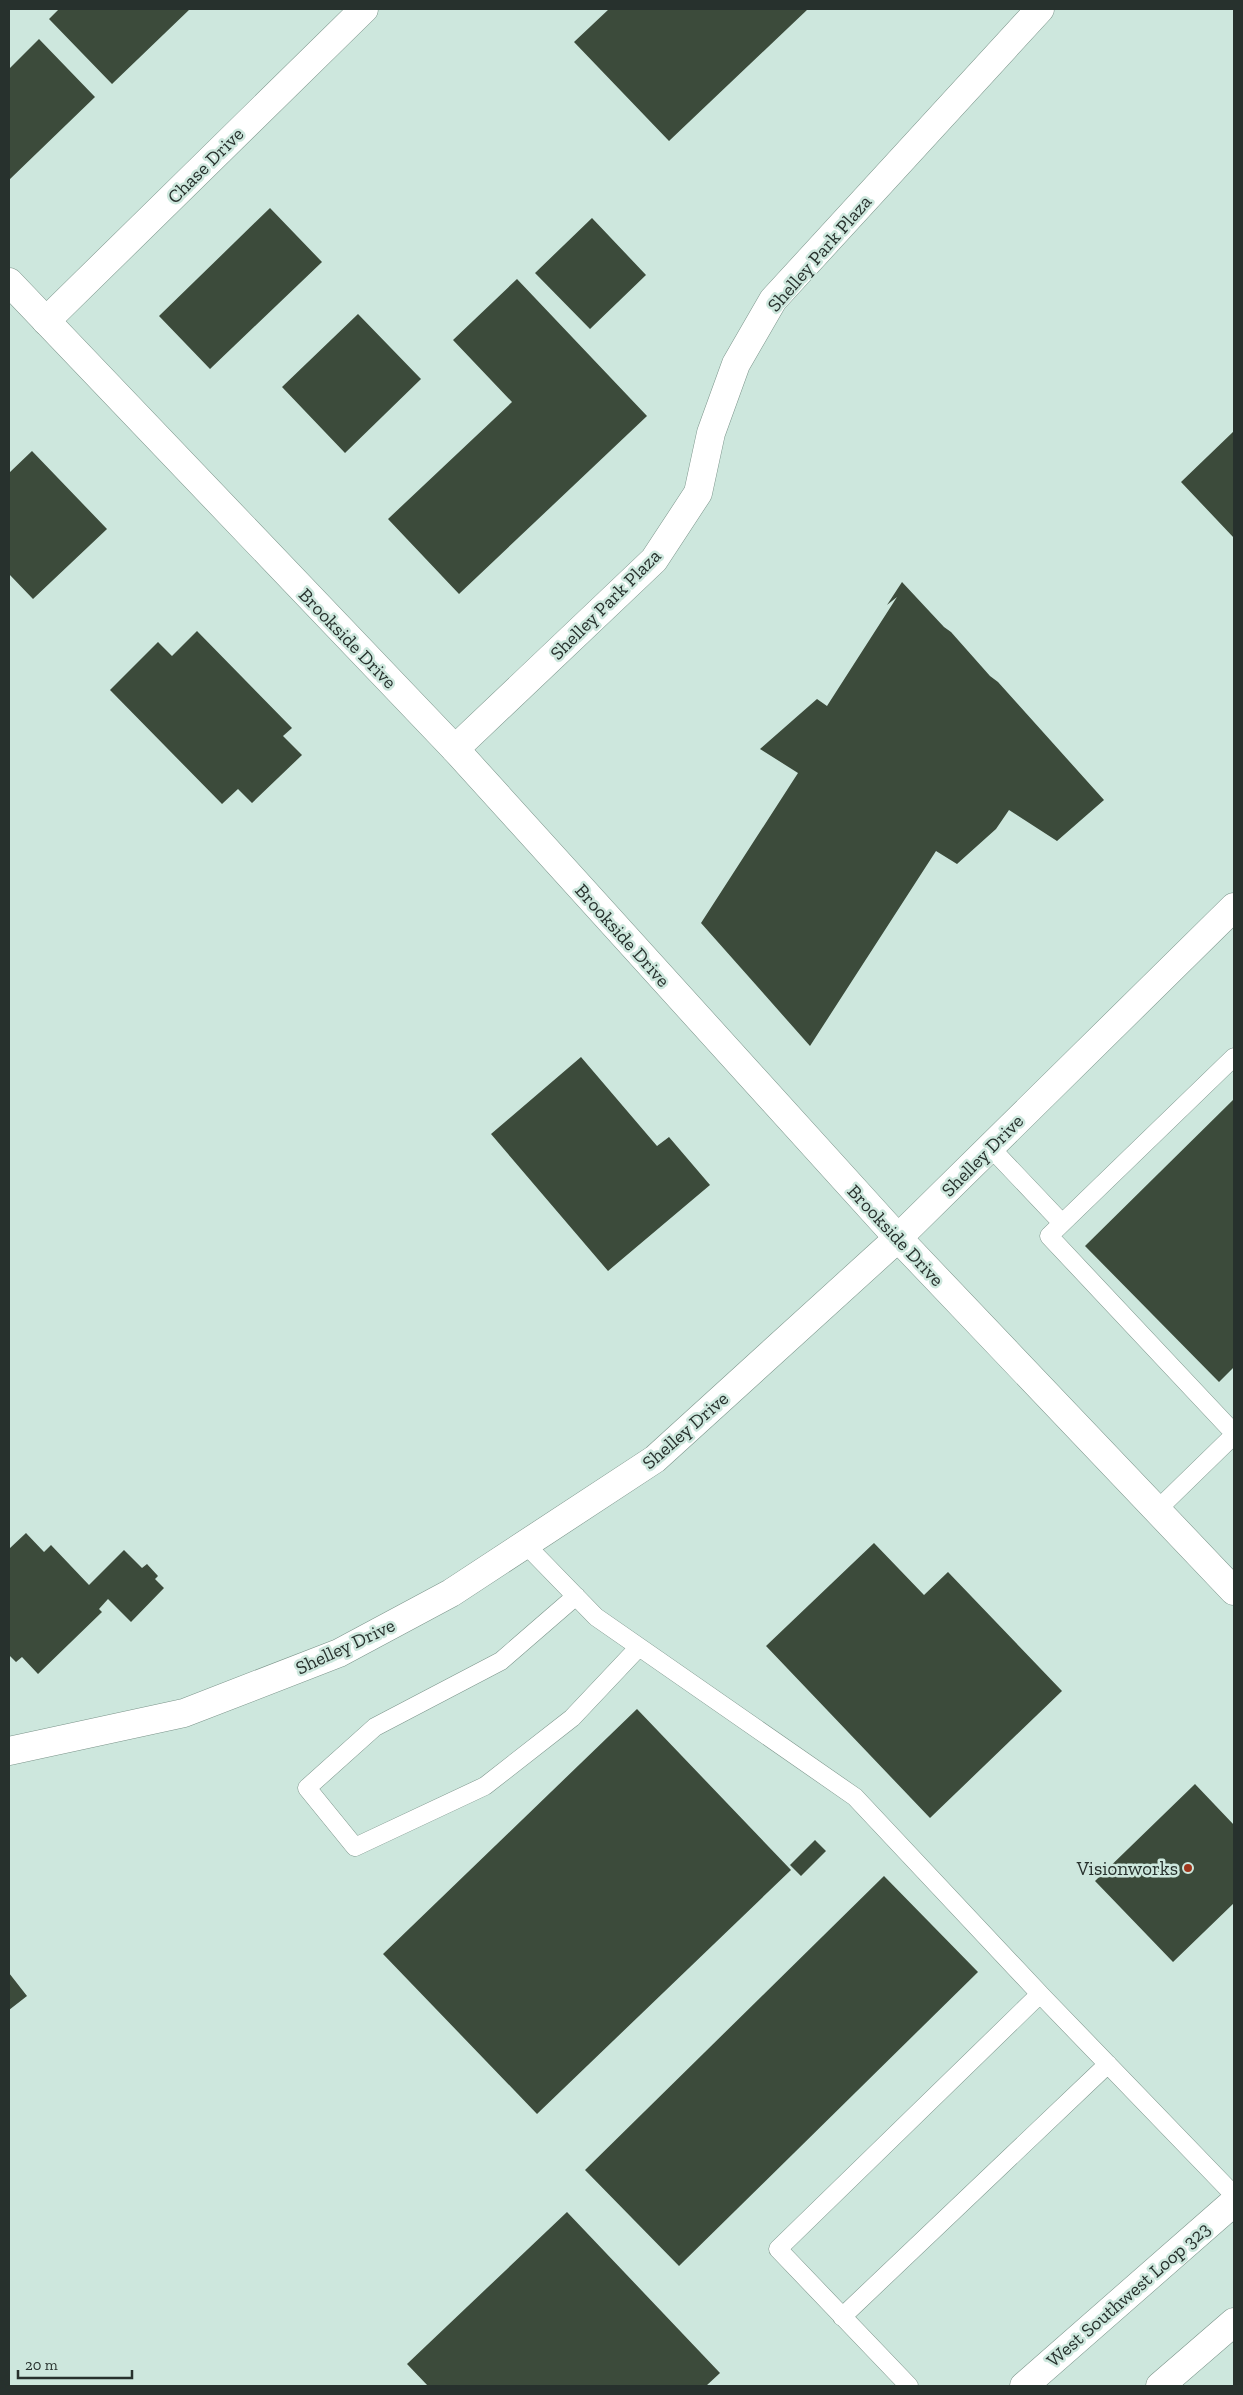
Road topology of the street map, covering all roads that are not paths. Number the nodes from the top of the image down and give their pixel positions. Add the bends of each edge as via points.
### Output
1 (364, 9) edge
2 (1040, 9) edge
3 (9, 282) edge
4 (46, 321) junction
5 (455, 749) junction
6 (1234, 907) edge
7 (1234, 1056) edge
8 (990, 1148) junction
9 (1062, 1223) junction
10 (898, 1238) junction
11 (1234, 1434) edge
12 (1156, 1510) junction
13 (526, 1545) junction
14 (1234, 1591) edge
15 (576, 1596) junction
16 (639, 1647) junction
17 (9, 1751) edge
18 (1040, 1994) junction
19 (1108, 2064) junction
20 (1234, 2195) edge
21 (1234, 2202) edge
22 (842, 2317) junction
23 (1234, 2322) edge
24 (908, 2386) edge
25 (1024, 2386) edge
26 (1160, 2386) edge

1 - 4 main road, Chase Drive
2 - 5 main road, Shelley Park Plaza via 773,300 736,364 711,433 698,493 654,560
3 - 4 main road, Brookside Drive
4 - 5 main road, Brookside Drive
5 - 10 main road, Brookside Drive
6 - 8 main road, Shelley Drive
7 - 9 lane
8 - 9 lane
8 - 10 main road, Shelley Drive
9 - 11 lane via 1049,1236
10 - 12 main road, Brookside Drive
10 - 13 main road, Shelley Drive via 655,1459
11 - 12 lane
12 - 14 main road, Brookside Drive
13 - 15 lane
13 - 17 main road, Shelley Drive via 451,1593 338,1653 184,1713
15 - 16 lane via 596,1617
15 - 16 lane via 501,1661 375,1726 307,1788 355,1847 485,1786 572,1718
16 - 18 lane via 855,1797
18 - 19 lane
18 - 22 lane via 778,2249
19 - 20 lane
19 - 22 lane
21 - 25 main road, West Southwest Loop 323
22 - 24 lane
23 - 26 main road

